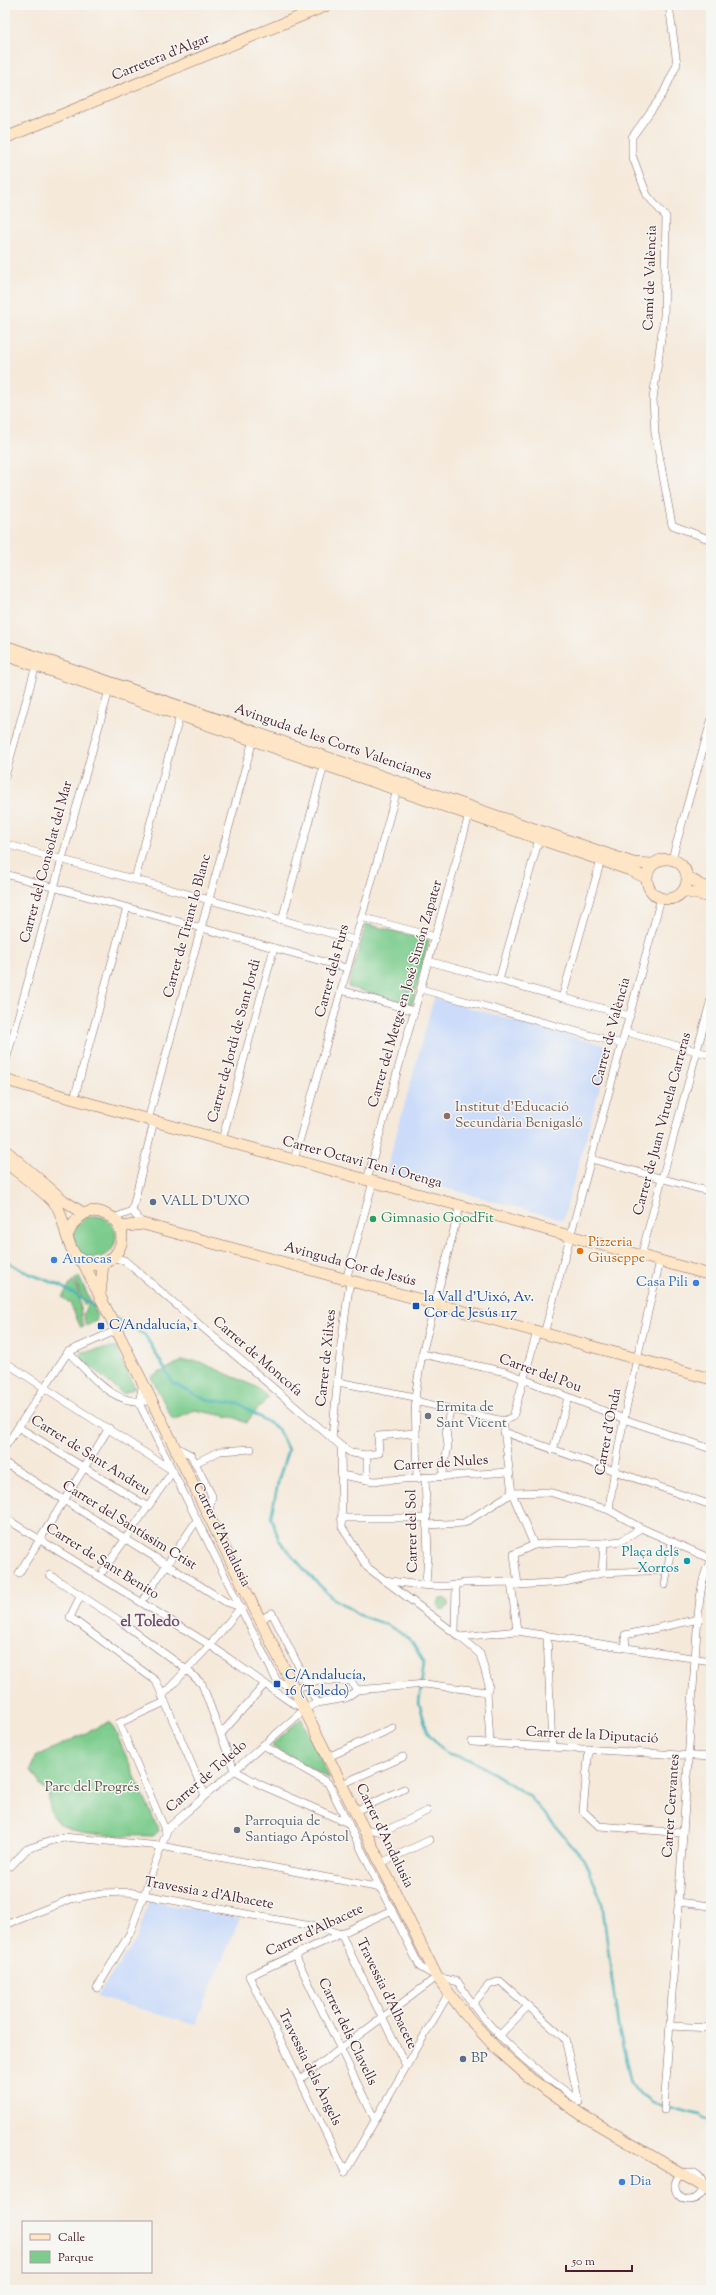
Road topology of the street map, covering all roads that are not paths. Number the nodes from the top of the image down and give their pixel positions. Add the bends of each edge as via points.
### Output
1 (328, 5) edge
2 (669, 5) edge
3 (5, 138) edge
4 (711, 540) edge
5 (5, 646) edge
6 (5, 654) edge
7 (36, 665) junction
8 (108, 690) junction
9 (180, 715) junction
10 (711, 721) edge
11 (253, 740) junction
12 (708, 742) edge
13 (324, 765) junction
14 (5, 777) edge
15 (397, 790) junction
16 (469, 815) junction
17 (538, 839) junction
18 (5, 844) edge
19 (62, 859) junction
20 (672, 859) junction
21 (601, 860) junction
22 (652, 864) junction
23 (5, 874) edge
24 (687, 876) junction
25 (646, 878) junction
26 (134, 879) junction
27 (54, 887) junction
28 (711, 888) edge
29 (683, 891) junction
30 (711, 897) edge
31 (662, 898) junction
32 (208, 900) junction
33 (127, 907) junction
34 (361, 917) junction
35 (282, 920) junction
36 (201, 928) junction
37 (435, 937) junction
38 (355, 940) junction
39 (274, 948) junction
40 (428, 961) junction
41 (347, 968) junction
42 (499, 980) junction
43 (421, 989) junction
44 (341, 990) junction
45 (562, 998) junction
46 (711, 1000) edge
47 (414, 1010) junction
48 (630, 1016) junction
49 (626, 1032) junction
50 (622, 1044) junction
51 (697, 1051) junction
52 (711, 1054) edge
53 (5, 1064) edge
54 (5, 1080) edge
55 (74, 1099) junction
56 (151, 1120) junction
57 (222, 1140) junction
58 (5, 1150) edge
59 (591, 1159) junction
60 (294, 1160) junction
61 (5, 1162) edge
62 (662, 1178) junction
63 (370, 1181) junction
64 (711, 1192) edge
65 (460, 1206) junction
66 (132, 1211) junction
67 (83, 1213) junction
68 (117, 1223) junction
69 (143, 1224) junction
70 (68, 1234) junction
71 (570, 1236) junction
72 (641, 1256) junction
73 (119, 1259) junction
74 (660, 1261) junction
75 (83, 1262) junction
76 (103, 1264) junction
77 (711, 1275) edge
78 (348, 1280) junction
79 (100, 1296) junction
80 (435, 1304) junction
81 (117, 1330) junction
82 (541, 1333) junction
83 (68, 1352) junction
84 (422, 1354) junction
85 (638, 1359) junction
86 (5, 1362) edge
87 (711, 1379) edge
88 (524, 1380) junction
89 (338, 1382) junction
90 (143, 1383) junction
91 (44, 1387) junction
92 (415, 1397) junction
93 (568, 1398) junction
94 (152, 1400) junction
95 (139, 1403) junction
96 (450, 1410) junction
97 (624, 1419) junction
98 (503, 1422) junction
99 (18, 1427) junction
100 (109, 1428) junction
101 (504, 1432) junction
102 (416, 1433) junction
103 (336, 1442) junction
104 (174, 1446) junction
105 (5, 1447) edge
106 (251, 1449) dead end
107 (711, 1449) edge
108 (554, 1450) junction
109 (367, 1455) junction
110 (5, 1463) edge
111 (195, 1463) junction
112 (84, 1468) junction
113 (173, 1471) junction
114 (613, 1471) junction
115 (509, 1472) junction
116 (442, 1477) junction
117 (341, 1478) junction
118 (421, 1478) junction
119 (370, 1481) junction
120 (512, 1493) junction
121 (64, 1500) junction
122 (711, 1505) edge
123 (148, 1507) junction
124 (609, 1510) junction
125 (208, 1515) junction
126 (5, 1518) edge
127 (342, 1518) junction
128 (197, 1520) junction
129 (426, 1522) junction
130 (641, 1528) junction
131 (40, 1539) junction
132 (125, 1539) junction
133 (672, 1541) junction
134 (604, 1543) junction
135 (534, 1545) junction
136 (711, 1560) edge
137 (167, 1565) junction
138 (668, 1570) junction
139 (103, 1571) dead end
140 (19, 1573) dead end
141 (602, 1573) junction
142 (50, 1575) dead end
143 (384, 1580) junction
144 (426, 1584) junction
145 (460, 1584) junction
146 (515, 1584) junction
147 (665, 1585) dead end
148 (81, 1595) junction
149 (145, 1597) dead end
150 (241, 1607) junction
151 (699, 1618) junction
152 (260, 1620) junction
153 (517, 1631) junction
154 (458, 1635) junction
155 (547, 1636) junction
156 (210, 1645) junction
157 (626, 1648) junction
158 (291, 1651) junction
159 (279, 1658) junction
160 (695, 1659) junction
161 (711, 1661) edge
162 (300, 1669) junction
163 (187, 1670) junction
164 (288, 1675) junction
165 (265, 1684) junction
166 (308, 1684) junction
167 (294, 1689) junction
168 (357, 1690) junction
169 (487, 1692) junction
170 (164, 1699) junction
171 (317, 1703) junction
172 (305, 1709) junction
173 (392, 1728) dead end
174 (221, 1734) junction
175 (472, 1742) dead end
176 (490, 1743) junction
177 (263, 1745) junction
178 (552, 1747) junction
179 (589, 1749) junction
180 (688, 1754) junction
181 (328, 1757) junction
182 (403, 1757) dead end
183 (711, 1757) edge
184 (234, 1770) junction
185 (342, 1784) junction
186 (404, 1789) dead end
187 (205, 1795) junction
188 (355, 1811) junction
189 (427, 1811) dead end
190 (348, 1823) junction
191 (166, 1832) junction
192 (366, 1833) junction
193 (683, 1834) junction
194 (430, 1840) dead end
195 (161, 1846) junction
196 (381, 1863) junction
197 (11, 1866) dead end
198 (381, 1888) junction
199 (144, 1896) junction
200 (678, 1902) junction
201 (711, 1906) edge
202 (392, 1910) junction
203 (5, 1926) edge
204 (342, 1934) junction
205 (296, 1955) junction
206 (250, 1976) joint
207 (437, 1977) junction
208 (97, 1988) dead end
209 (449, 1993) junction
210 (472, 2005) junction
211 (528, 2006) junction
212 (382, 2018) junction
213 (670, 2026) junction
214 (711, 2028) edge
215 (499, 2036) junction
216 (341, 2049) junction
217 (406, 2066) junction
218 (300, 2079) junction
219 (579, 2101) junction
220 (664, 2110) dead end
221 (582, 2115) junction
222 (375, 2120) junction
223 (682, 2174) junction
224 (707, 2189) edge

1 - 3 street, Carretera d'Algar
2 - 4 street, Camí de València via 677,64 663,94 632,137 632,155 647,195 666,218 664,316 653,399 656,440 672,525
5 - 22 street, Avinguda de les Corts Valencianes via 633,863
6 - 7 street, Avinguda de les Corts Valencianes
7 - 8 street, Avinguda de les Corts Valencianes
7 - 14 street
8 - 9 street, Avinguda de les Corts Valencianes
8 - 19 street, Carrer del Consolat del Mar
9 - 11 street, Avinguda de les Corts Valencianes
9 - 26 street
10 - 12 street
11 - 13 street, Avinguda de les Corts Valencianes
11 - 32 street, Carrer de Tirant lo Blanc
12 - 20 street
13 - 15 street, Avinguda de les Corts Valencianes
13 - 35 street
15 - 16 street, Avinguda de les Corts Valencianes
15 - 34 street, Carrer dels Furs
16 - 17 street, Avinguda de les Corts Valencianes
16 - 37 street, Carrer del Metge en José Simón Zapater
17 - 21 street, Avinguda de les Corts Valencianes
17 - 42 street
18 - 19 street
19 - 26 street
19 - 27 street, Carrer del Consolat del Mar
20 - 22 street via 664,858
20 - 24 street via 682,865
21 - 25 street, Avinguda de les Corts Valencianes
21 - 45 street
22 - 25 street
23 - 27 street
24 - 28 street via 700,885
24 - 29 street
25 - 31 street via 650,891
26 - 32 street
27 - 33 street
27 - 53 street, Carrer del Consolat del Mar
29 - 30 street
29 - 31 street via 674,898
31 - 48 street, Carrer de València
32 - 35 street
32 - 36 street, Carrer de Tirant lo Blanc
33 - 36 street
33 - 55 street
34 - 37 street
34 - 38 street, Carrer dels Furs
35 - 38 street
36 - 39 street
36 - 56 street, Carrer de Tirant lo Blanc
37 - 40 street, Carrer del Metge en José Simón Zapater
38 - 41 street, Carrer dels Furs
39 - 41 street
39 - 57 street, Carrer de Jordi de Sant Jordi
40 - 42 street
40 - 43 street, Carrer del Metge en José Simón Zapater
41 - 44 street, Carrer dels Furs
42 - 45 street
43 - 47 street, Carrer del Metge en José Simón Zapater
43 - 50 street
44 - 47 street
44 - 60 street, Carrer dels Furs
45 - 48 street
46 - 51 street, Carrer de Juan Viruela Carreras
47 - 63 street, Carrer del Metge en José Simón Zapater
48 - 49 street, Carrer de València
49 - 50 street, Carrer de València
49 - 51 street
50 - 59 street, Carrer de València
51 - 52 street
51 - 62 street, Carrer de Juan Viruela Carreras
54 - 55 street, Carrer Octavi Ten i Orenga
55 - 56 street, Carrer Octavi Ten i Orenga
56 - 57 street, Carrer Octavi Ten i Orenga
56 - 66 street, Carrer de Tirant lo Blanc
57 - 60 street, Carrer Octavi Ten i Orenga
58 - 67 street via 63,1200
59 - 62 street
59 - 71 street, Carrer de València
60 - 63 street, Carrer Octavi Ten i Orenga
61 - 70 street via 57,1206
62 - 64 street
62 - 72 street, Carrer de Juan Viruela Carreras
63 - 65 street, Carrer Octavi Ten i Orenga
63 - 78 street, Carrer de Xilxes
65 - 71 street, Carrer Octavi Ten i Orenga
65 - 80 street, Carrer del Sol
66 - 68 street
66 - 69 street
67 - 68 street via 99,1211
67 - 70 street via 73,1221
68 - 69 street, Avinguda Cor de Jesús
68 - 73 street via 121,1247
69 - 78 street, Avinguda Cor de Jesús
70 - 75 street via 70,1250
71 - 72 street, Carrer Octavi Ten i Orenga
71 - 82 street, Carrer de València
72 - 74 street, Carrer Octavi Ten i Orenga
73 - 76 street
73 - 103 street, Carrer de Moncofa
74 - 77 street, Carrer Octavi Ten i Orenga
74 - 85 street, Carrer d'Onda
75 - 76 street via 92,1265
75 - 79 street, Carrer d'Andalusia
76 - 79 street
78 - 80 street, Avinguda Cor de Jesús
78 - 89 street, Carrer de Xilxes
79 - 81 street, Carrer d'Andalusia
80 - 82 street, Avinguda Cor de Jesús
80 - 84 street, Carrer del Sol
81 - 83 street
81 - 90 street, Carrer d'Andalusia
82 - 85 street, Avinguda Cor de Jesús
82 - 88 street, Carrer de València
83 - 91 street
83 - 95 street via 110,1394
84 - 88 street, Carrer del Pou via 506,1372
84 - 92 street, Carrer del Sol
85 - 87 street, Avinguda Cor de Jesús
85 - 97 street, Carrer d'Onda
86 - 91 street
88 - 93 street, Carrer del Pou
88 - 98 street, Carrer de València via 513,1417
89 - 92 street
89 - 103 street, Carrer de Xilxes
90 - 94 street, Carrer d'Andalusia
90 - 95 street
91 - 99 street
91 - 100 street
92 - 96 street via 419,1402
92 - 102 street, Carrer del Sol
93 - 97 street, Carrer del Pou
93 - 108 street
94 - 95 street
94 - 104 street, Carrer d'Andalusia
95 - 113 street, Carrer d'Andalusia
96 - 98 street
96 - 116 street via 446,1430 448,1446
97 - 107 street, Carrer del Pou
97 - 114 street, Carrer d'Onda
98 - 101 street
99 - 105 street
99 - 112 street, Carrer de Sant Andreu
100 - 112 street
100 - 113 street
101 - 108 street
101 - 115 street
102 - 109 street via 378,1436 379,1453
102 - 118 street, Carrer del Sol
103 - 109 street, Carrer de Moncofa via 351,1453
103 - 117 street, Carrer de Xilxes
104 - 111 street, Carrer d'Andalusia via 191,1455
104 - 125 street, Carrer d'Andalusia
106 - 111 street via 220,1451
108 - 114 street
109 - 119 street
110 - 121 street, Carrer del Santíssim Crist
111 - 125 street, Carrer d'Andalusia via 212,1496
112 - 121 street
112 - 123 street, Carrer de Sant Andreu
113 - 123 street
113 - 128 street, Carrer d'Andalusia
114 - 122 street
114 - 124 street, Carrer d'Onda
115 - 116 street, Carrer de Nules
115 - 120 street
116 - 118 street, Carrer de Nules
117 - 119 street, Carrer de Nules
117 - 127 street, Carrer de Xilxes
118 - 119 street, Carrer de Nules
118 - 129 street, Carrer del Sol
120 - 124 street via 549,1492
120 - 129 street via 464,1523
120 - 135 street
121 - 131 street
121 - 132 street, Carrer del Santíssim Crist
123 - 132 street
124 - 130 street
125 - 152 street, Carrer d'Andalusia
126 - 131 street, Carrer de Sant Benito
127 - 129 street
127 - 143 street, Carrer de Xilxes via 342,1527 367,1567
128 - 137 street
128 - 150 street, Carrer d'Andalusia
129 - 144 street, Carrer del Sol
130 - 133 street
130 - 134 street via 621,1541
131 - 140 street
131 - 156 street, Carrer de Sant Benito
132 - 137 street, Carrer del Santíssim Crist
132 - 139 street
133 - 136 street
133 - 138 street
134 - 135 street
134 - 141 street
135 - 146 street via 514,1554
136 - 151 street, Carrer Cervantes via 706,1567
137 - 149 street
137 - 150 street, Carrer del Santíssim Crist via 226,1602
138 - 141 street
138 - 147 street
141 - 146 street via 565,1582
142 - 148 street
143 - 144 street
143 - 154 street, Carrer de Xilxes
144 - 145 street
145 - 146 street
145 - 154 street
146 - 153 street
148 - 163 street
148 - 170 street via 70,1617 156,1681
150 - 156 street
150 - 167 street, Carrer d'Andalusia via 277,1681
151 - 157 street via 625,1635
151 - 160 street, Carrer Cervantes
152 - 158 street via 272,1614
152 - 159 street, Carrer d'Andalusia
153 - 154 street
153 - 155 street
154 - 169 street, Carrer de Xilxes via 480,1654 489,1685
155 - 157 street
155 - 178 street
156 - 163 street
156 - 165 street, Carrer de Sant Benito
157 - 160 street
158 - 159 street
158 - 162 street
159 - 164 street, Carrer d'Andalusia
160 - 161 street
160 - 180 street, Carrer Cervantes
162 - 164 street
162 - 166 street
163 - 170 street
163 - 174 street via 202,1684
164 - 167 street, Carrer d'Andalusia
165 - 172 street, Carrer de Sant Benito via 288,1701
165 - 174 street
166 - 167 street
166 - 168 street via 318,1680 351,1681
166 - 171 street
167 - 172 street, Carrer d'Andalusia
168 - 169 street via 425,1684
168 - 171 street via 346,1698
169 - 176 street, Carrer de Xilxes
170 - 187 street
170 - 191 street via 119,1723
171 - 172 street
172 - 177 street, Carrer de Toledo
172 - 181 street, Carrer d'Andalusia
173 - 181 street
174 - 184 street
175 - 176 street, Carrer de la Diputació
176 - 178 street, Carrer de la Diputació
177 - 184 street, Carrer de Toledo
177 - 190 street, Carrer d'Andalusia via 328,1783
178 - 179 street, Carrer de la Diputació
179 - 180 street, Carrer de la Diputació
179 - 193 street via 583,1811 599,1826
180 - 183 street, Carrer de la Diputació
180 - 193 street, Carrer Cervantes
181 - 185 street, Carrer d'Andalusia
182 - 185 street
184 - 187 street, Carrer de Toledo
184 - 190 street via 261,1785
185 - 188 street, Carrer d'Andalusia
186 - 188 street
187 - 191 street, Carrer de Toledo
188 - 192 street, Carrer d'Andalusia
189 - 192 street via 383,1832 372,1830
190 - 198 street, Carrer d'Andalusia
191 - 195 street, Carrer de Toledo
192 - 196 street, Carrer d'Andalusia
193 - 200 street, Carrer Cervantes
194 - 196 street
195 - 197 street via 63,1837 27,1849
195 - 198 street
195 - 199 street, Carrer de Toledo
196 - 207 street, Carrer d'Andalusia
198 - 202 street, Carrer d'Andalusia
199 - 203 street, Travessia 2 d'Albacete via 128,1892 102,1893 71,1899
199 - 204 street, Travessia 2 d'Albacete via 322,1928
199 - 208 street, Carrer de Toledo via 130,1933
200 - 201 street
200 - 213 street, Carrer Cervantes
202 - 204 street, Carrer d'Albacete
202 - 207 street, Carrer d'Andalusia via 420,1967
204 - 205 street, Carrer d'Albacete
204 - 212 street, Travessia d'Albacete
205 - 206 street, Carrer d'Albacete
205 - 216 street, Carrer dels Clavells
206 - 218 street, Travessia dels Àngels
207 - 209 street, Carrer d'Andalusia
207 - 210 street, Carrer d'Andalusia via 458,1982
207 - 212 street
209 - 217 street
209 - 221 street, Carrer d'Andalusia via 496,2048 532,2080
210 - 211 street via 489,1985 500,1981
210 - 215 street, Carrer d'Andalusia
211 - 215 street
211 - 219 street via 565,2039
212 - 216 street
212 - 217 street, Travessia d'Albacete
213 - 214 street
213 - 220 street, Carrer Cervantes
215 - 219 street, Carrer d'Andalusia via 536,2070
216 - 218 street
216 - 222 street, Carrer dels Clavells
217 - 222 street
218 - 222 street, Travessia dels Àngels via 345,2172
219 - 221 street
221 - 223 street, Carrer d'Andalusia
223 - 224 street, Carrer d'Andalusia
223 - 224 street via 674,2185 679,2197 687,2201 696,2199

